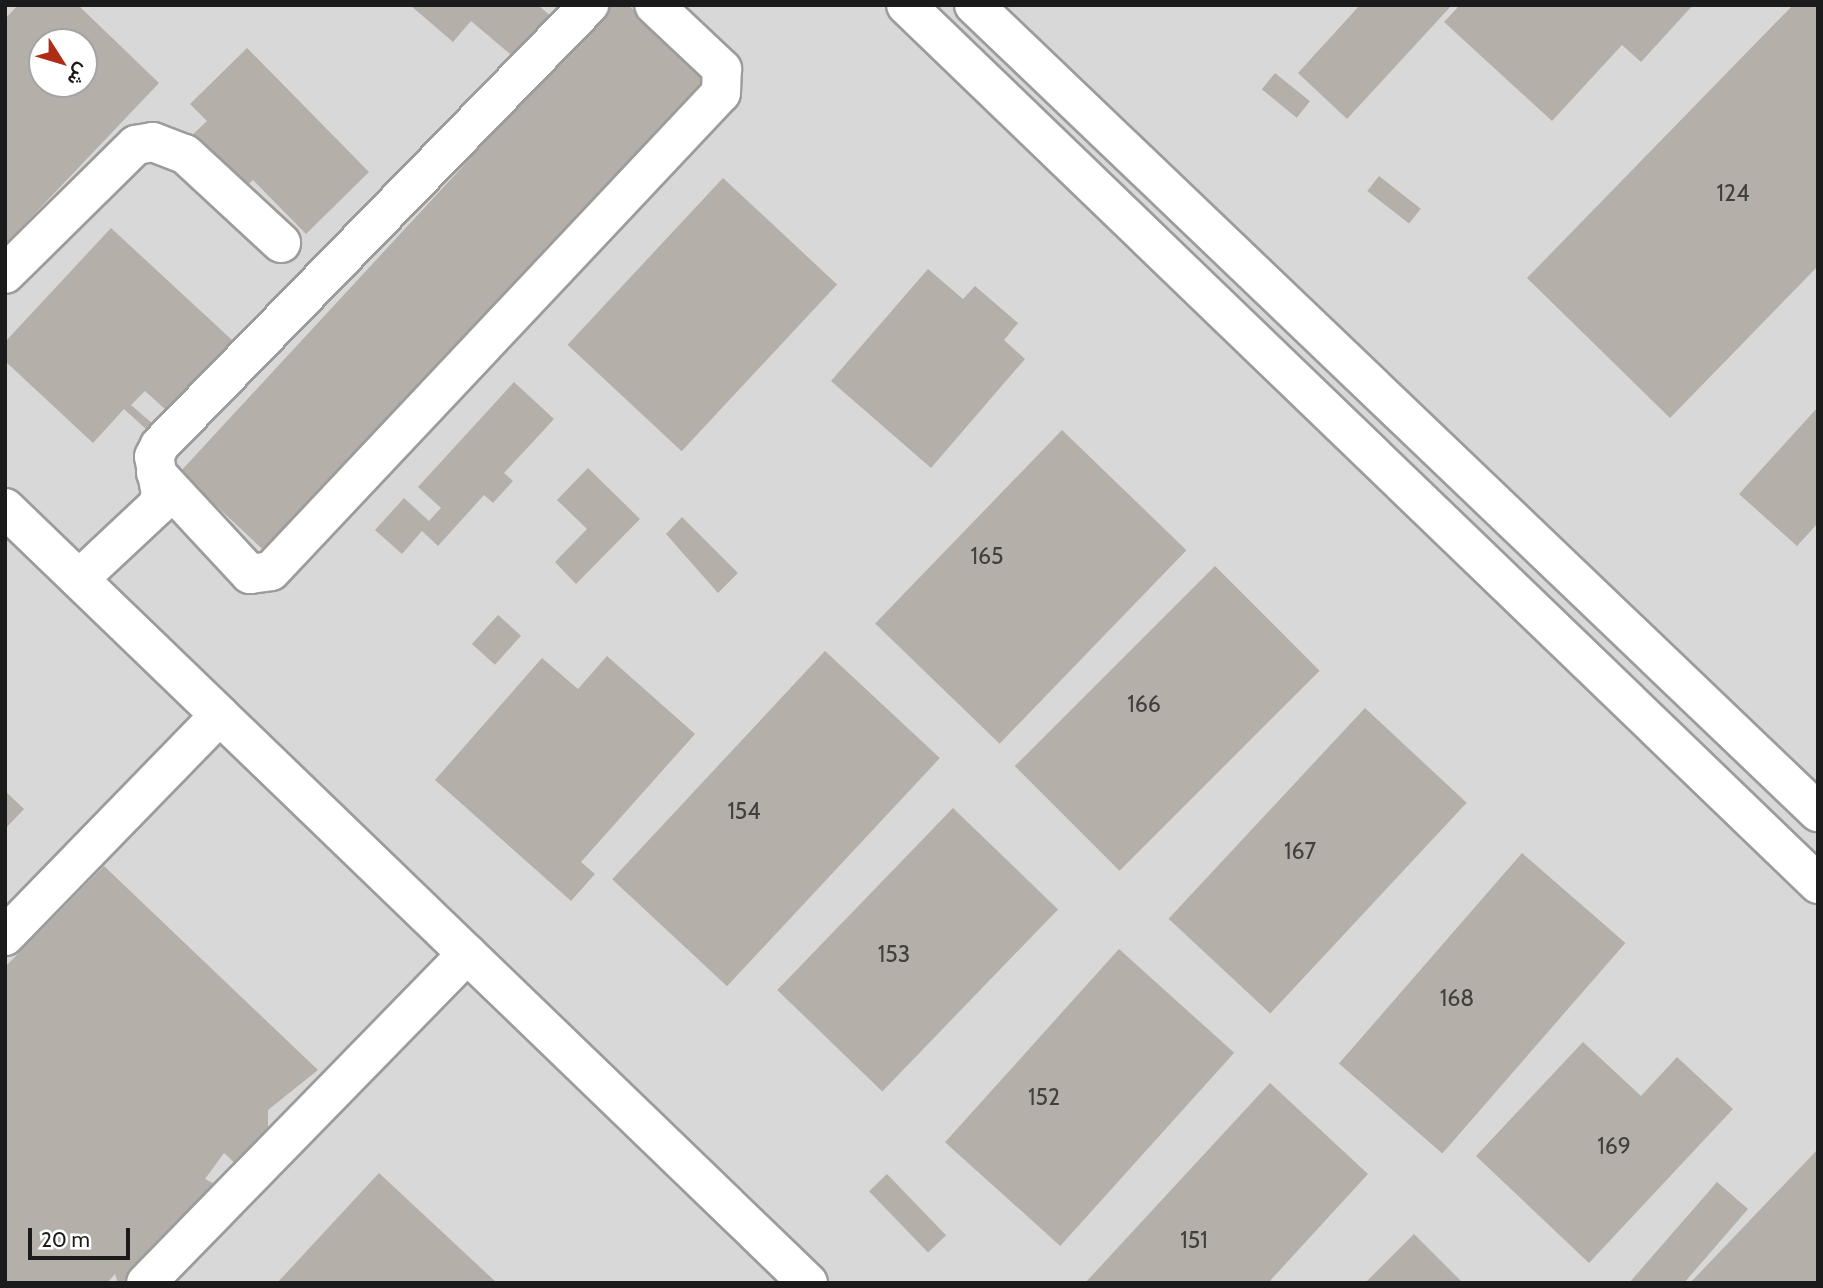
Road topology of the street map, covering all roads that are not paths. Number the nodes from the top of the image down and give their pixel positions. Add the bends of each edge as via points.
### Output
1 (589, 5) edge
2 (654, 5) edge
3 (906, 5) edge
4 (974, 5) edge
5 (281, 243) dead end
6 (5, 274) edge
7 (156, 473) junction
8 (5, 508) edge
9 (79, 579) junction
10 (220, 715) junction
11 (1818, 812) edge
12 (1818, 884) edge
13 (5, 936) edge
14 (467, 954) junction
15 (146, 1283) edge
16 (808, 1283) edge

1 - 7 lane via 160,445
2 - 7 lane via 722,69 721,93 271,571 250,574
3 - 12 lane
4 - 11 lane
5 - 6 lane via 185,153 153,142 136,145
7 - 9 lane via 161,495 157,506
8 - 9 lane
9 - 10 lane
10 - 13 lane
10 - 14 lane
14 - 15 lane
14 - 16 lane

